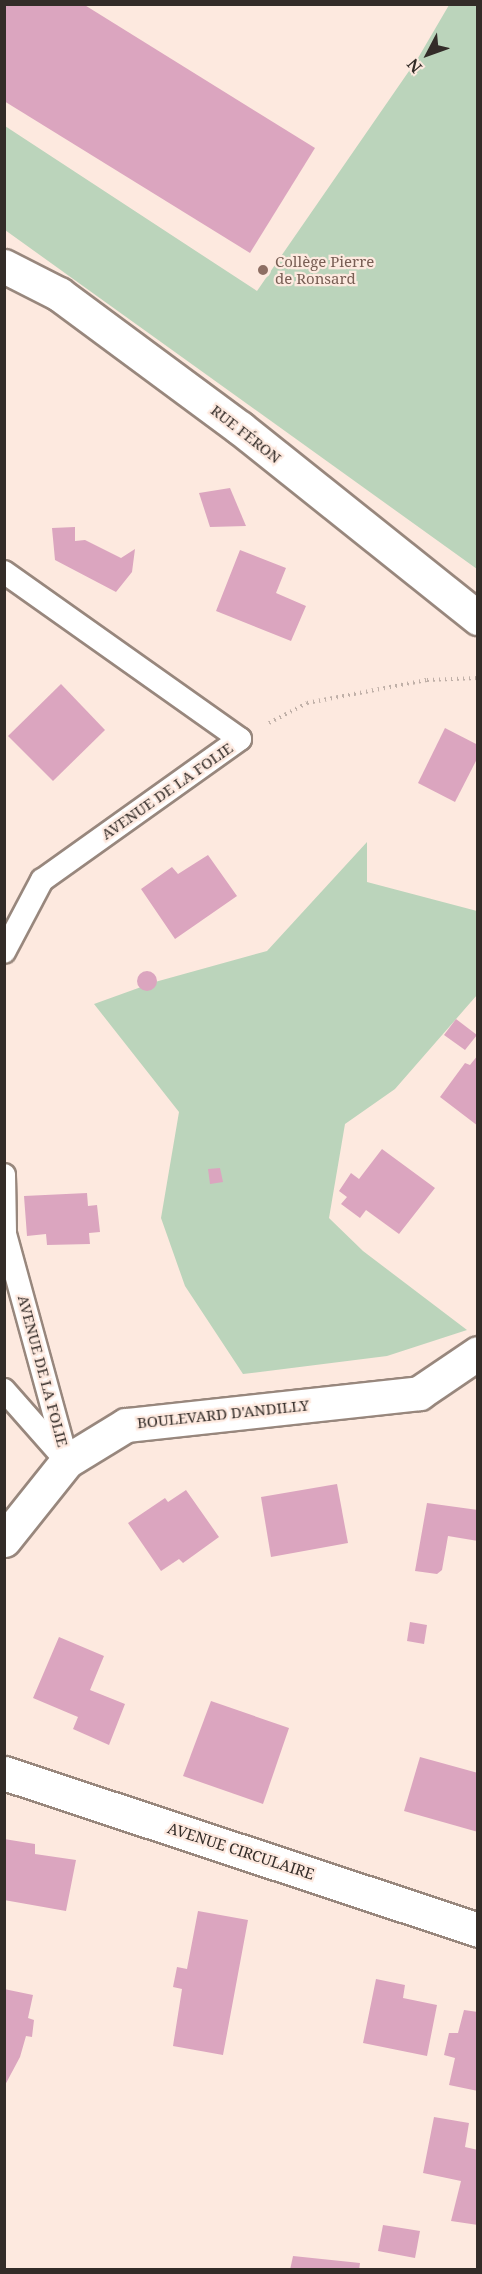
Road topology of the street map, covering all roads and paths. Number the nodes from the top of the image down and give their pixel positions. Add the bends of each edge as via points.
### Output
1 (4, 266) edge
2 (4, 572) edge
3 (477, 618) edge
4 (477, 678) edge
5 (240, 739) junction
6 (4, 952) edge
7 (4, 1175) edge
8 (477, 1353) edge
9 (4, 1390) edge
10 (67, 1461) junction
11 (4, 1540) edge
12 (4, 1773) edge
13 (477, 1930) edge

1 - 3 street, RUE FÉRON via 59,294 240,428
2 - 5 lane, AVENUE DE LA FOLIE
4 - 5 path via 427,680 307,703
5 - 6 lane, AVENUE DE LA FOLIE via 42,880
7 - 10 lane, AVENUE DE LA FOLIE via 5,1234
8 - 10 street, BOULEVARD D'ANDILLY via 419,1393 126,1425
9 - 10 lane
10 - 11 street, BOULEVARD D'ANDILLY
12 - 13 street, AVENUE CIRCULAIRE

